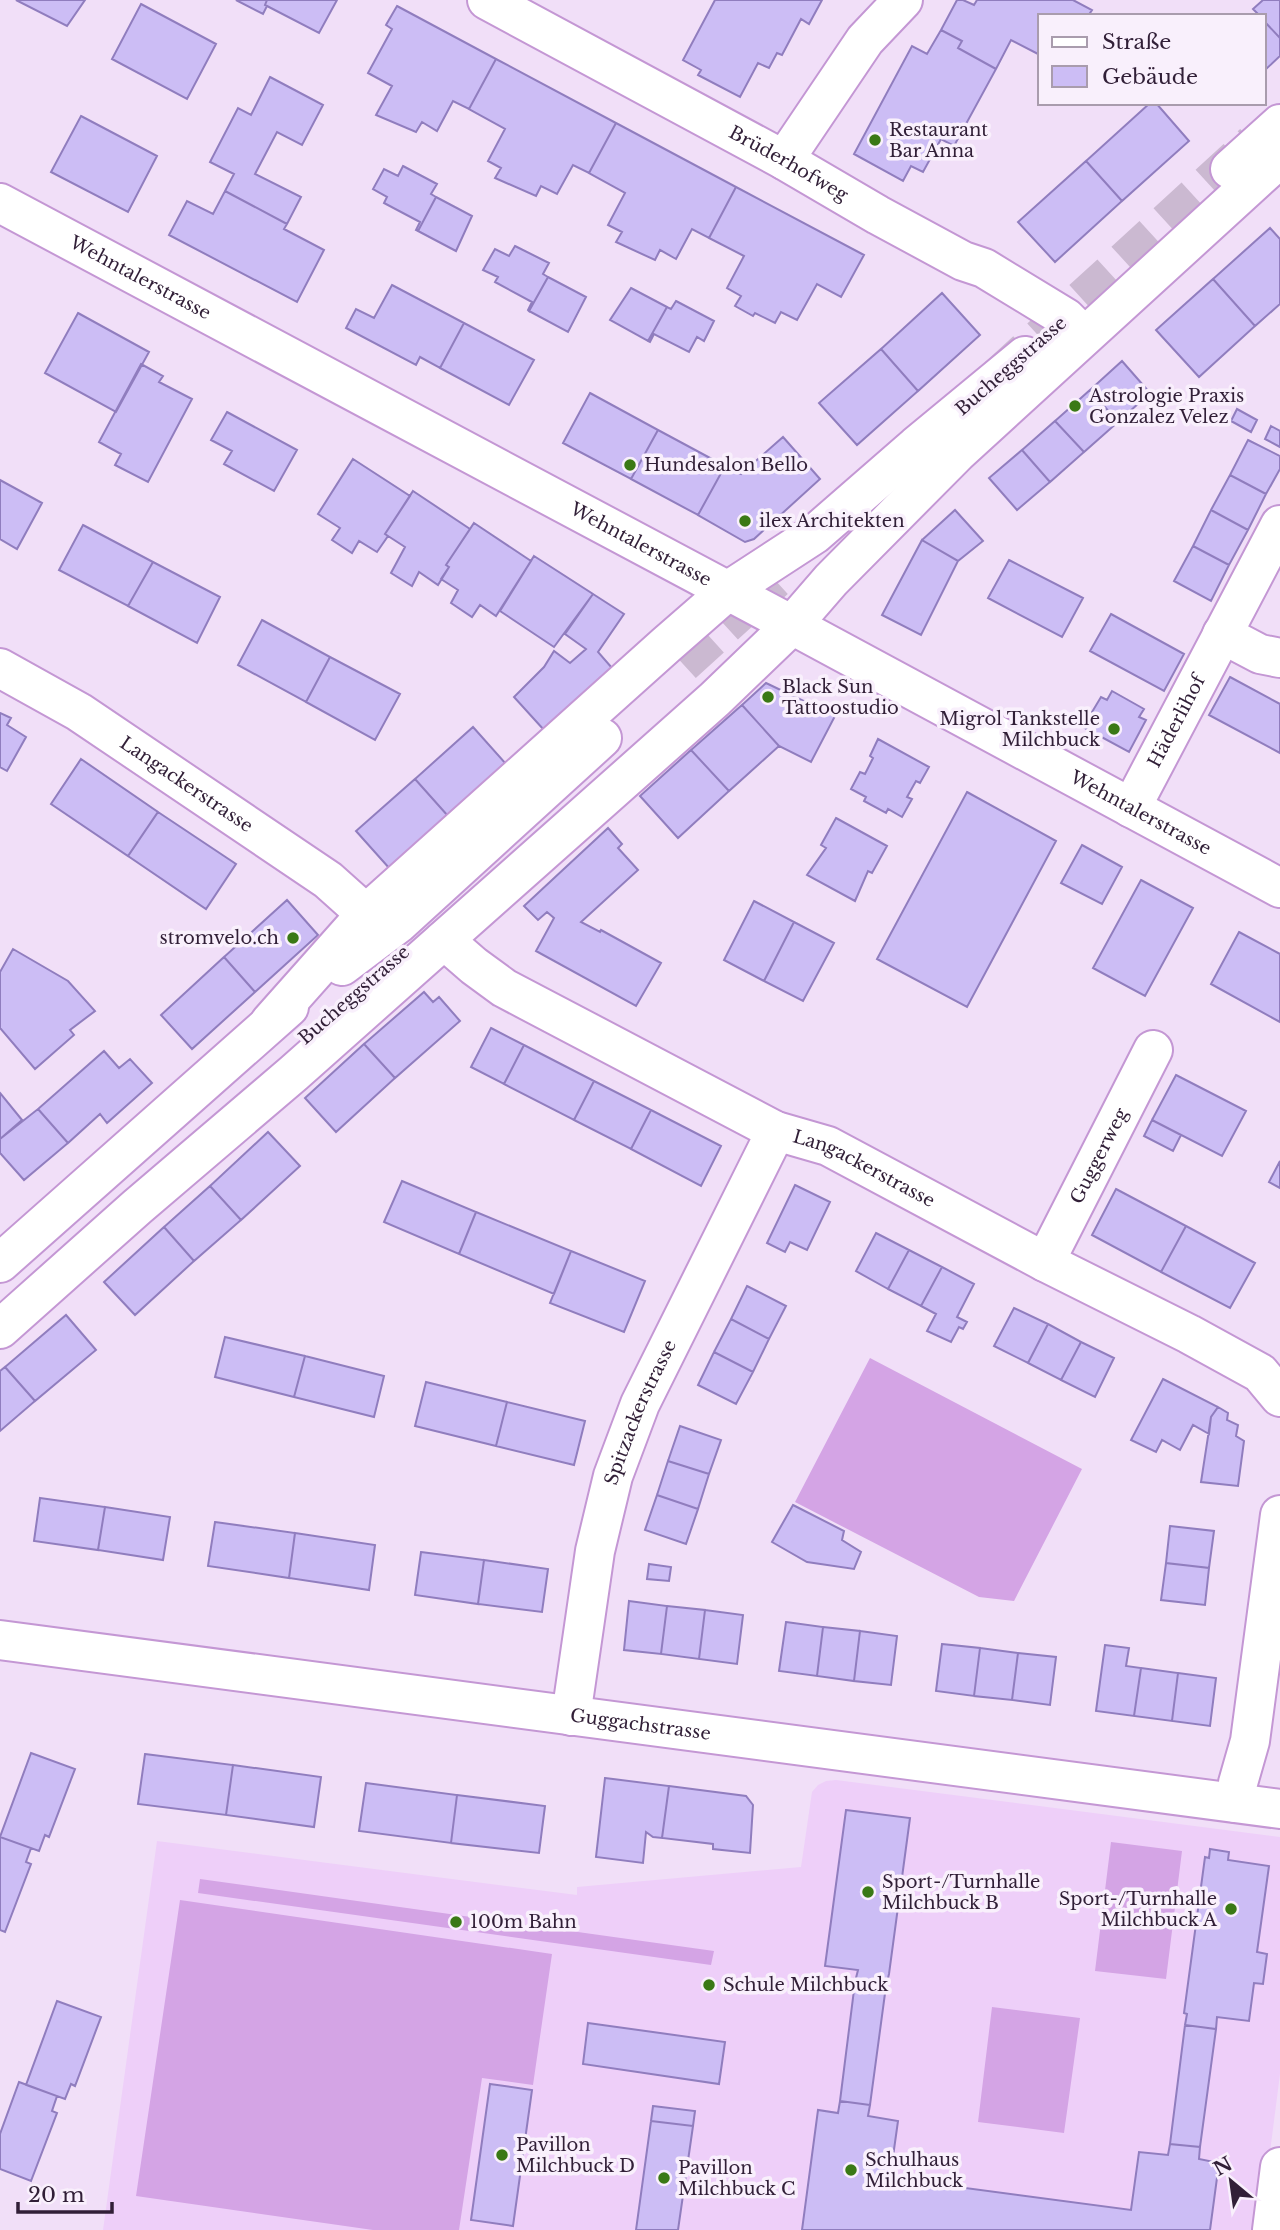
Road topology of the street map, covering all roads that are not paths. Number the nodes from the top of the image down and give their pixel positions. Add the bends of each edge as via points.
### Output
1 (487, 0) edge
2 (903, 0) edge
3 (1280, 124) edge
4 (1280, 158) edge
5 (784, 160) junction
6 (0, 203) edge
7 (1075, 327) junction
8 (1280, 525) edge
9 (729, 590) junction
10 (792, 625) junction
11 (1222, 634) junction
12 (1280, 658) edge
13 (0, 668) edge
14 (1131, 808) junction
15 (1280, 888) edge
16 (366, 914) junction
17 (444, 940) junction
18 (270, 1022) junction
19 (1153, 1051) dead end
20 (776, 1131) junction
21 (6, 1247) edge
22 (1045, 1262) junction
23 (0, 1304) edge
24 (0, 1329) edge
25 (1280, 1398) edge
26 (1280, 1515) edge
27 (0, 1640) edge
28 (571, 1716) junction
29 (1236, 1803) junction
30 (1280, 1809) edge
31 (1280, 2167) edge
32 (1272, 2230) edge

1 - 5 main road, Brüderhofweg
2 - 5 main road via 865,40
3 - 7 main road, Bucheggstrasse
4 - 7 main road, Bucheggstrasse
5 - 7 main road, Brüderhofweg via 963,261 985,268
6 - 9 main road, Wehntalerstrasse
7 - 9 main road, Bucheggstrasse via 1000,379 815,534
7 - 10 main road, Bucheggstrasse
8 - 11 main road, Häderlihof
9 - 10 main road, Wehntalerstrasse
9 - 16 main road, Bucheggstrasse
10 - 14 main road, Wehntalerstrasse
10 - 17 main road, Bucheggstrasse
11 - 12 main road via 1260,654
11 - 14 main road, Häderlihof
13 - 16 main road, Langackerstrasse via 79,712 317,872
14 - 15 main road, Wehntalerstrasse
16 - 18 main road, Bucheggstrasse
17 - 20 main road, Langackerstrasse via 504,988
17 - 24 main road, Bucheggstrasse
18 - 21 main road, Bucheggstrasse
18 - 23 main road, Bucheggstrasse via 399,923 693,673 416,943
19 - 22 main road, Guggerweg
20 - 22 main road, Langackerstrasse via 828,1146
20 - 28 main road, Spitzackerstrasse via 640,1404 613,1476 595,1551
22 - 25 main road, Langackerstrasse via 1260,1373
26 - 29 main road via 1250,1741
27 - 28 main road, Guggachstrasse
28 - 29 main road, Guggachstrasse
29 - 30 main road, Guggachstrasse
31 - 32 main road

